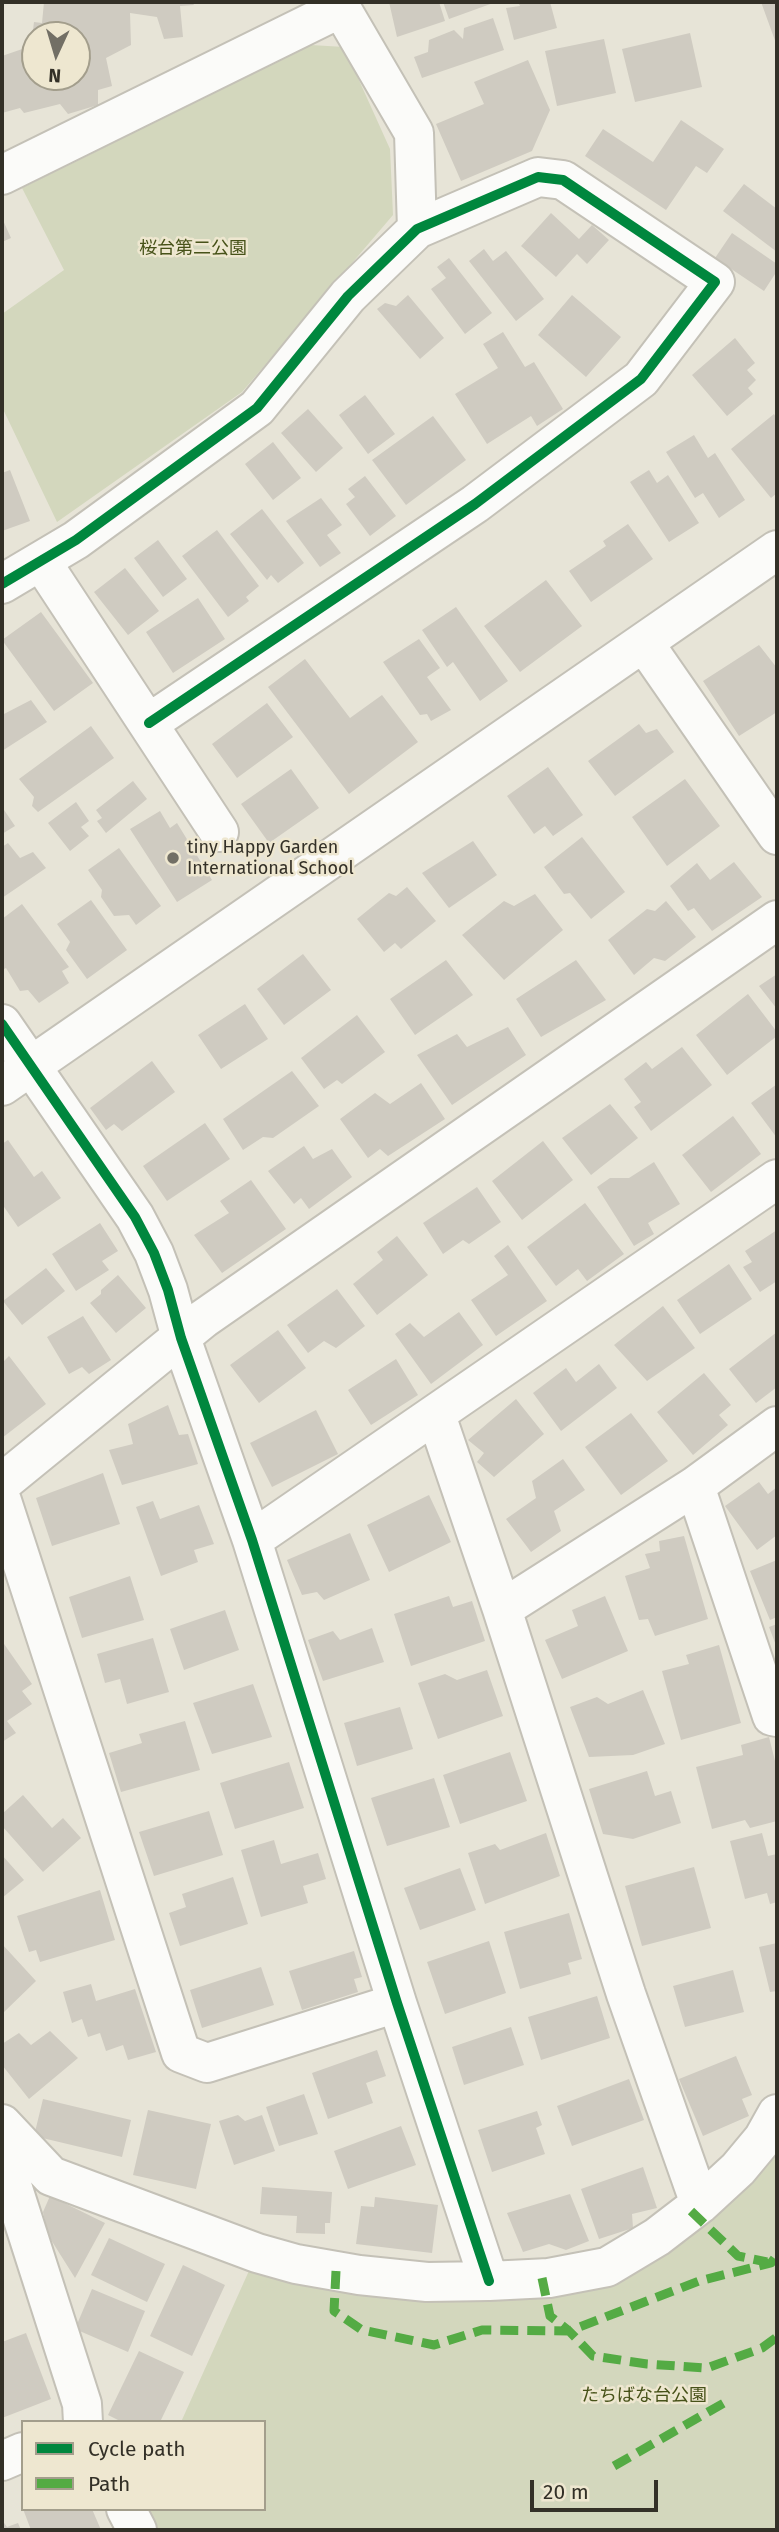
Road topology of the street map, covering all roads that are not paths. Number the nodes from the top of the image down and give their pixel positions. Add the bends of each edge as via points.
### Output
1 (343, 5) edge
2 (2, 175) edge
3 (417, 229) junction
4 (777, 550) edge
5 (41, 561) junction
6 (2, 584) edge
7 (644, 643) junction
8 (149, 723) junction
9 (219, 832) dead end
10 (777, 835) edge
11 (777, 920) edge
12 (2, 1024) edge
13 (16, 1076) edge
14 (777, 1179) edge
15 (181, 1338) junction
16 (436, 1415) junction
17 (777, 1426) edge
18 (2, 1483) edge
19 (695, 1486) junction
20 (2, 1501) edge
21 (252, 1540) junction
22 (502, 1609) junction
23 (777, 1717) edge
24 (397, 2003) junction
25 (777, 2114) edge
26 (2, 2124) edge
27 (2, 2154) edge
28 (700, 2204) junction
29 (489, 2281) junction
30 (83, 2420) edge
31 (21, 2453) edge
32 (2, 2461) edge
33 (127, 2511) edge
34 (137, 2530) edge

1 - 2 street
1 - 3 street via 414,133
3 - 5 street via 348,296 257,408
3 - 8 street via 538,177 563,180 715,282 640,379 475,504
4 - 7 street
5 - 6 street
5 - 8 street
7 - 10 street
7 - 13 street
8 - 9 street
11 - 15 street
12 - 13 street
13 - 15 street via 135,1217 154,1253
14 - 16 street
15 - 18 street
15 - 21 street
16 - 21 street
16 - 22 street
17 - 19 street
19 - 22 street
19 - 23 street via 772,1716
20 - 24 street via 181,2053 207,2063
21 - 24 street
22 - 28 street via 626,1994
24 - 29 street
25 - 28 street via 763,2139
26 - 29 street via 51,2176 257,2253 359,2275 427,2282
27 - 30 street via 82,2404
28 - 29 street via 607,2267 549,2278
31 - 32 street
33 - 34 street

